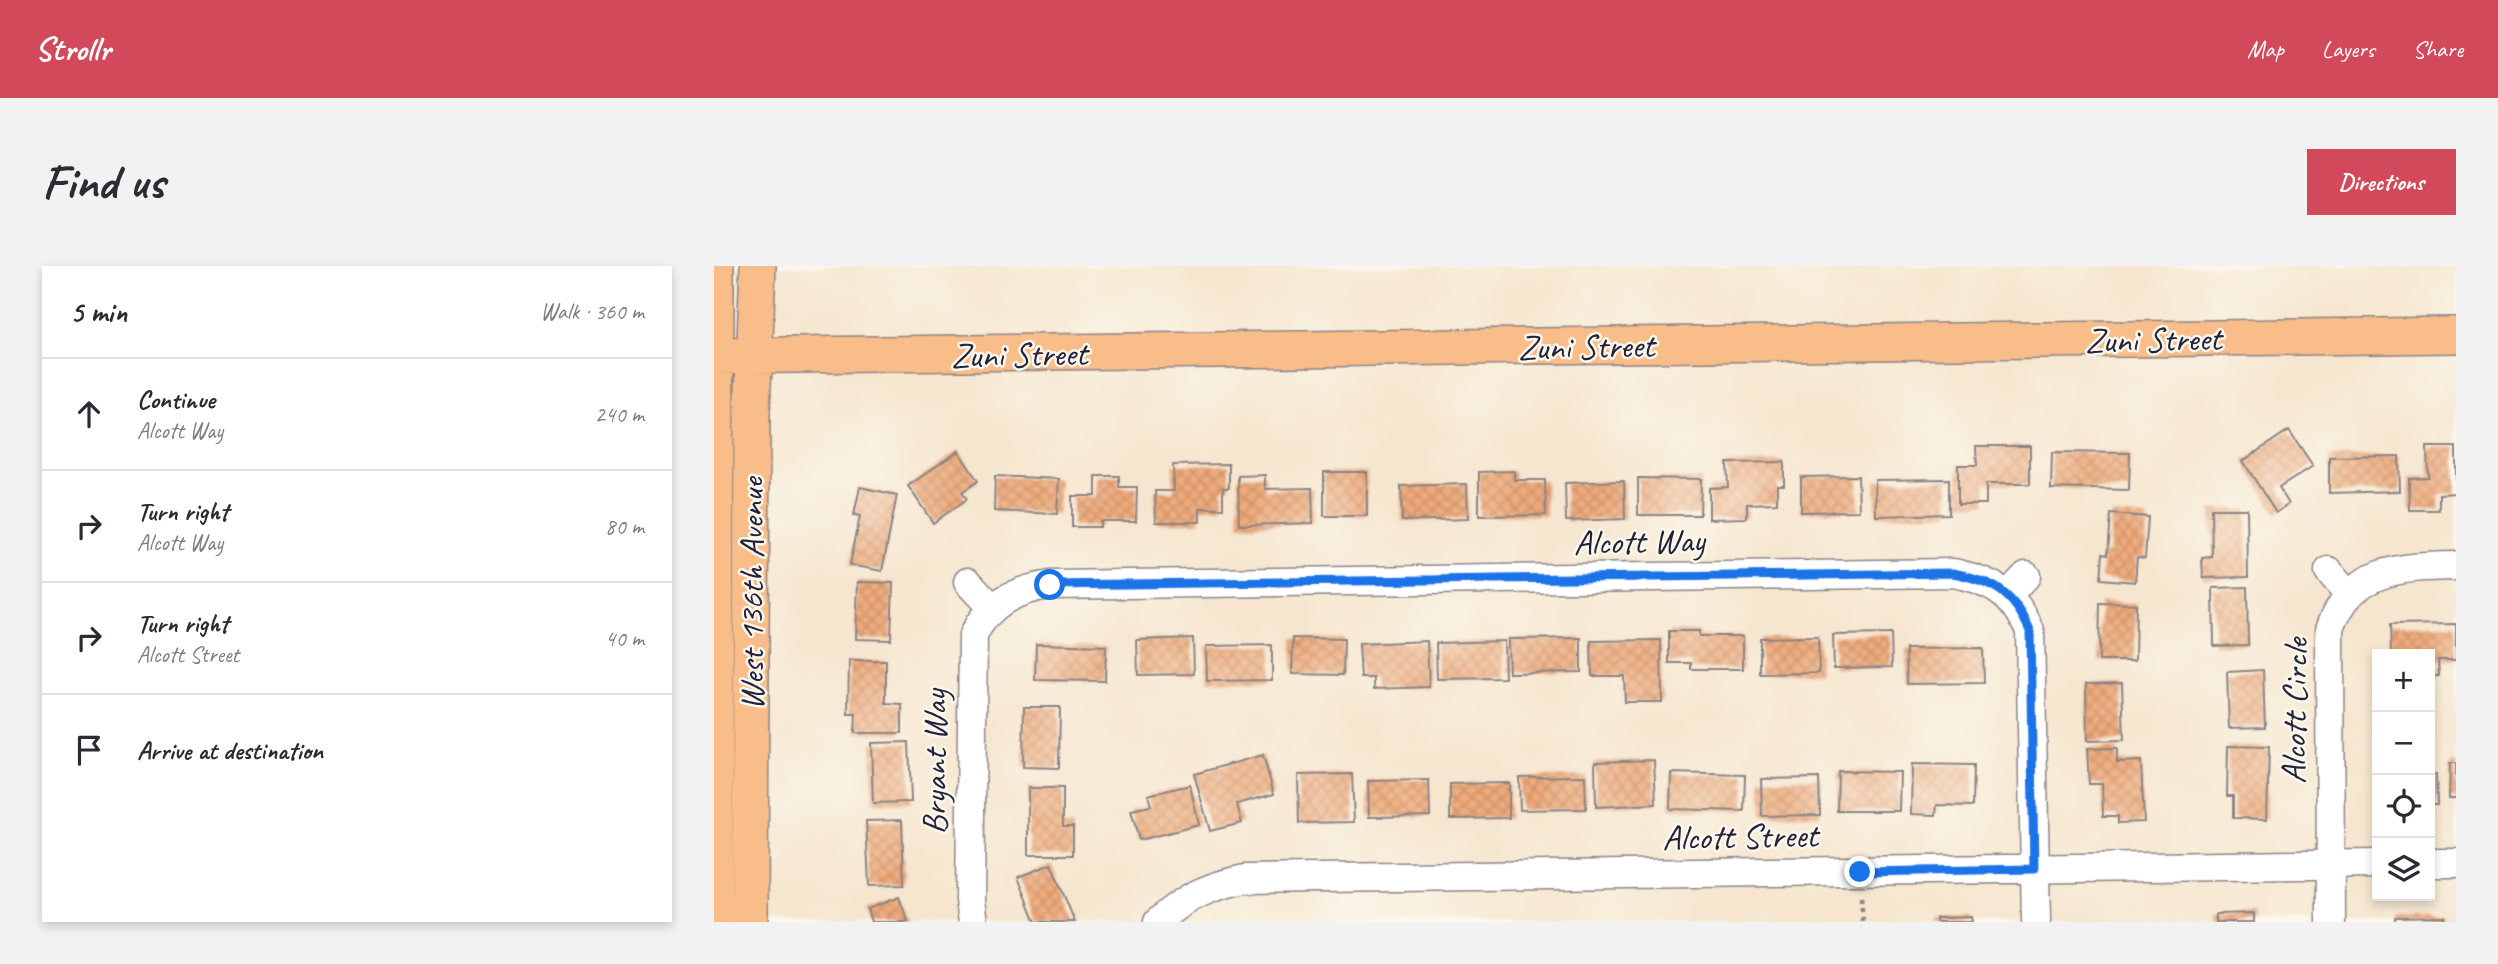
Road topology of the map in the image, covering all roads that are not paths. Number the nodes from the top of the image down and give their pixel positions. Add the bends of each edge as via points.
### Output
1 (716, 266) edge
2 (758, 266) edge
3 (2456, 335) edge
4 (754, 357) junction
5 (715, 358) edge
6 (2456, 566) edge
7 (2329, 571) dead end
8 (968, 582) dead end
9 (2349, 594) junction
10 (992, 608) junction
11 (2435, 863) edge
12 (2456, 863) edge
13 (2372, 864) edge
14 (2331, 865) junction
15 (2034, 869) junction
16 (715, 922) edge
17 (750, 922) edge
18 (973, 922) edge
19 (1158, 922) edge
20 (2036, 922) edge
21 (2331, 922) edge

1 - 5 main road, West 136th Avenue
2 - 4 main road, West 136th Avenue
3 - 4 main road, Zuni Street
4 - 5 main road, Zuni Street
4 - 17 main road, West 136th Avenue
5 - 16 main road, West 136th Avenue
6 - 9 street, Alcott Circle via 2407,567 2375,576
7 - 9 street
8 - 10 street
9 - 14 street, Alcott Circle via 2335,614 2328,644
10 - 15 street, Alcott Way via 1026,588 1050,585 1953,573 2017,586 2030,631
10 - 18 street, Bryant Way via 973,635 971,650
11 - 12 street
13 - 14 street, Alcott Street
14 - 15 street, Alcott Street
14 - 21 street, Alcott Circle
15 - 19 street, Alcott Street via 1245,879 1217,884 1184,899
15 - 20 street, Alcott Way

